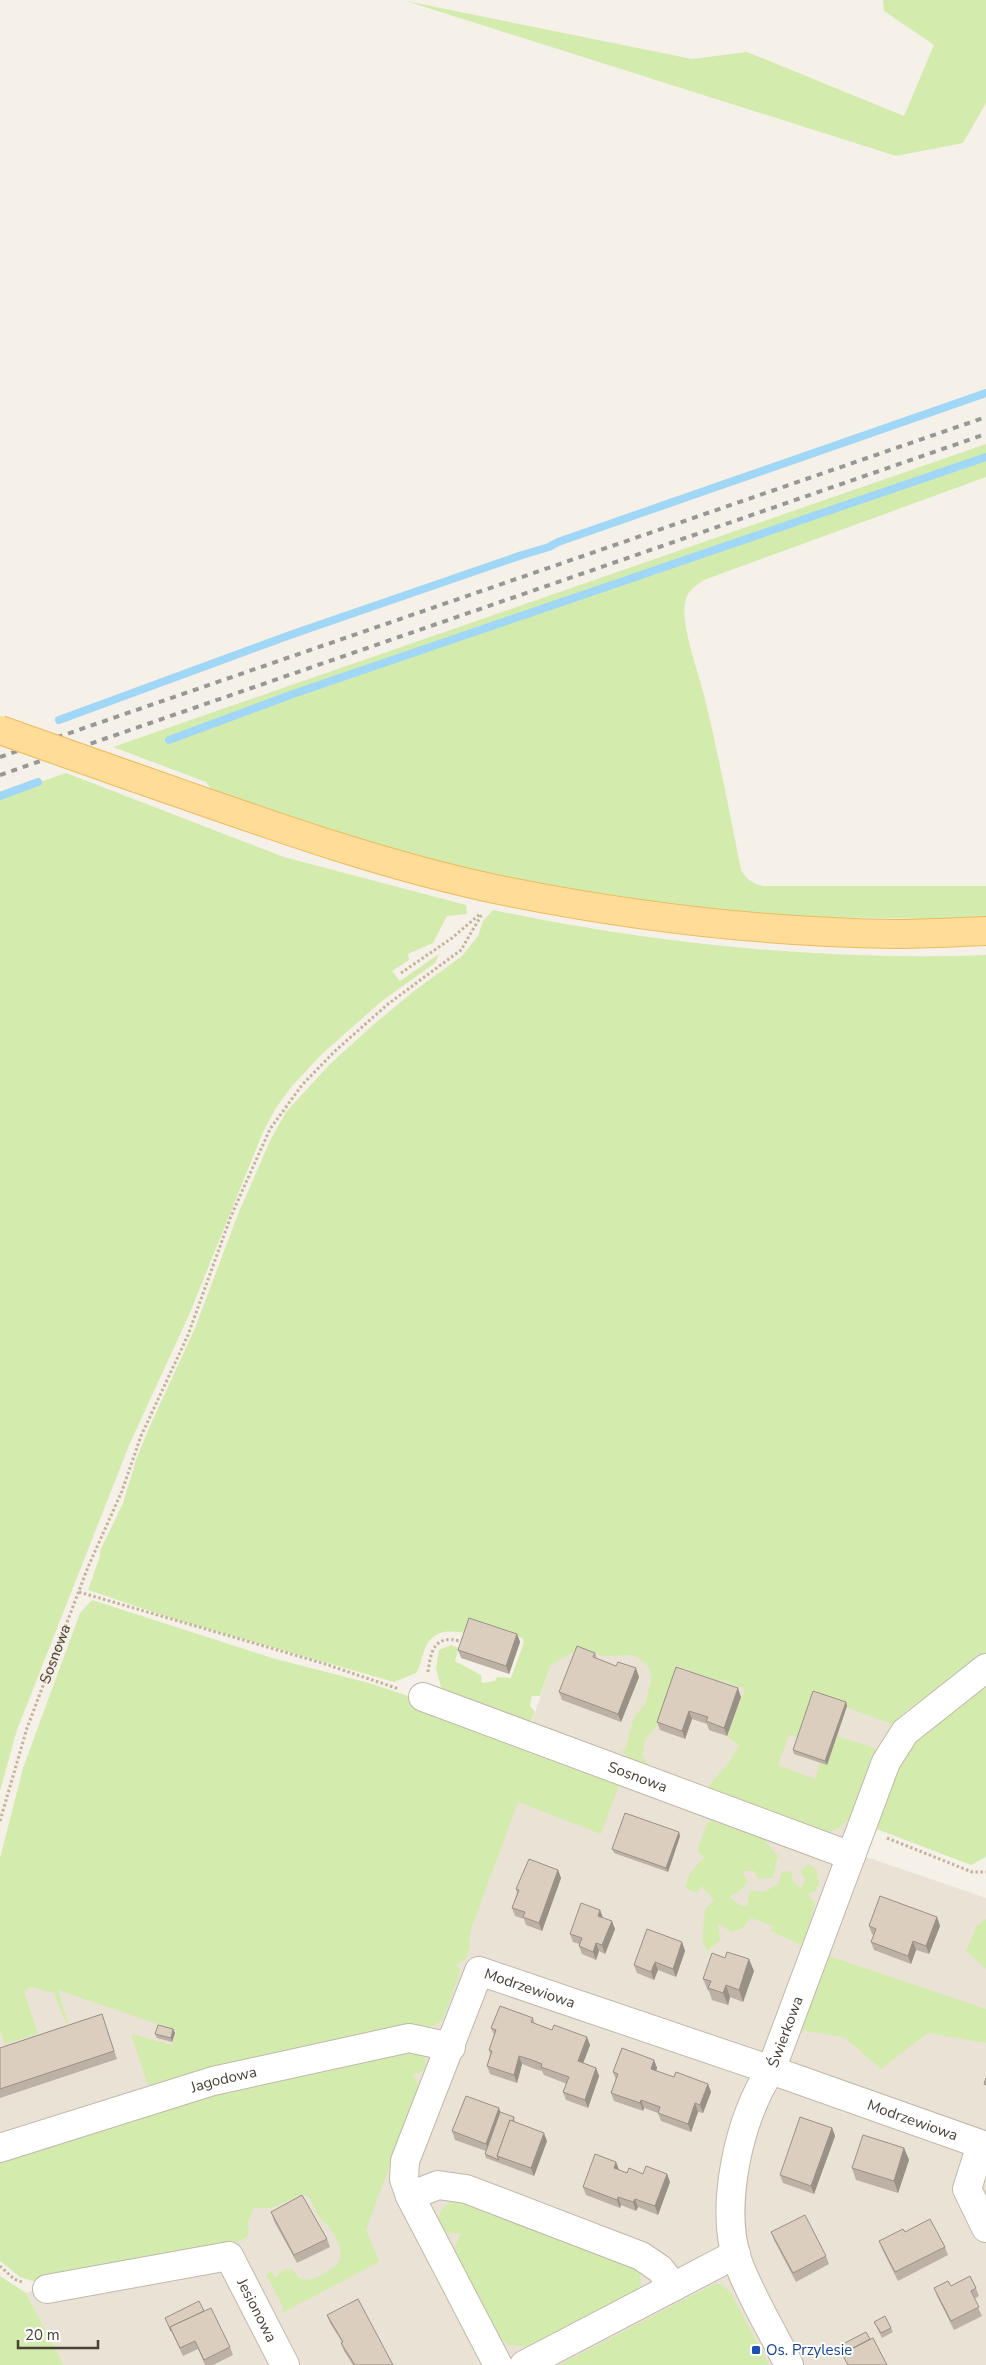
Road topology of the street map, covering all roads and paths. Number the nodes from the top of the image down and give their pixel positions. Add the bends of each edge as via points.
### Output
1 (0, 730) edge
2 (986, 931) edge
3 (400, 973) dead end
4 (79, 1592) junction
5 (460, 1641) edge
6 (986, 1668) edge
7 (423, 1697) junction
8 (0, 1821) edge
9 (862, 1826) junction
10 (851, 1856) junction
11 (986, 1872) edge
12 (451, 2047) junction
13 (771, 2070) junction
14 (984, 2146) edge
15 (0, 2148) edge
16 (410, 2196) junction
17 (986, 2228) edge
18 (736, 2254) junction
19 (674, 2287) junction
20 (47, 2289) dead end
21 (285, 2365) edge
22 (498, 2365) edge
23 (524, 2365) edge
24 (789, 2365) edge

1 - 2 main road, bridge via 320,841 494,888 595,908 758,928 895,934
3 - 4 path, Sosnowa via 466,927 485,907 461,950 388,1004 335,1051 302,1085 270,1129 231,1216 188,1335 140,1436 122,1491
4 - 7 path via 322,1663
4 - 8 path, Sosnowa via 27,1728
5 - 7 path via 442,1640 433,1649
6 - 9 street, Świerkowa via 905,1732 894,1746
7 - 10 street, Sosnowa
9 - 10 street, Świerkowa
9 - 11 path via 972,1872
10 - 13 street, Świerkowa
12 - 13 street, Modrzewiowa via 479,1972
12 - 15 street, Jagodowa via 409,2038 223,2079
12 - 16 street, Modrzewiowa via 405,2161 404,2179
13 - 14 street, Modrzewiowa
13 - 18 street, Świerkowa via 758,2092 735,2166 731,2194
14 - 17 street via 968,2189
16 - 19 street via 438,2184 466,2189 641,2256 660,2269
16 - 22 street, Modrzewiowa
18 - 19 street
18 - 24 street, Świerkowa
19 - 23 street
20 - 21 street, Jesionowa via 229,2256

